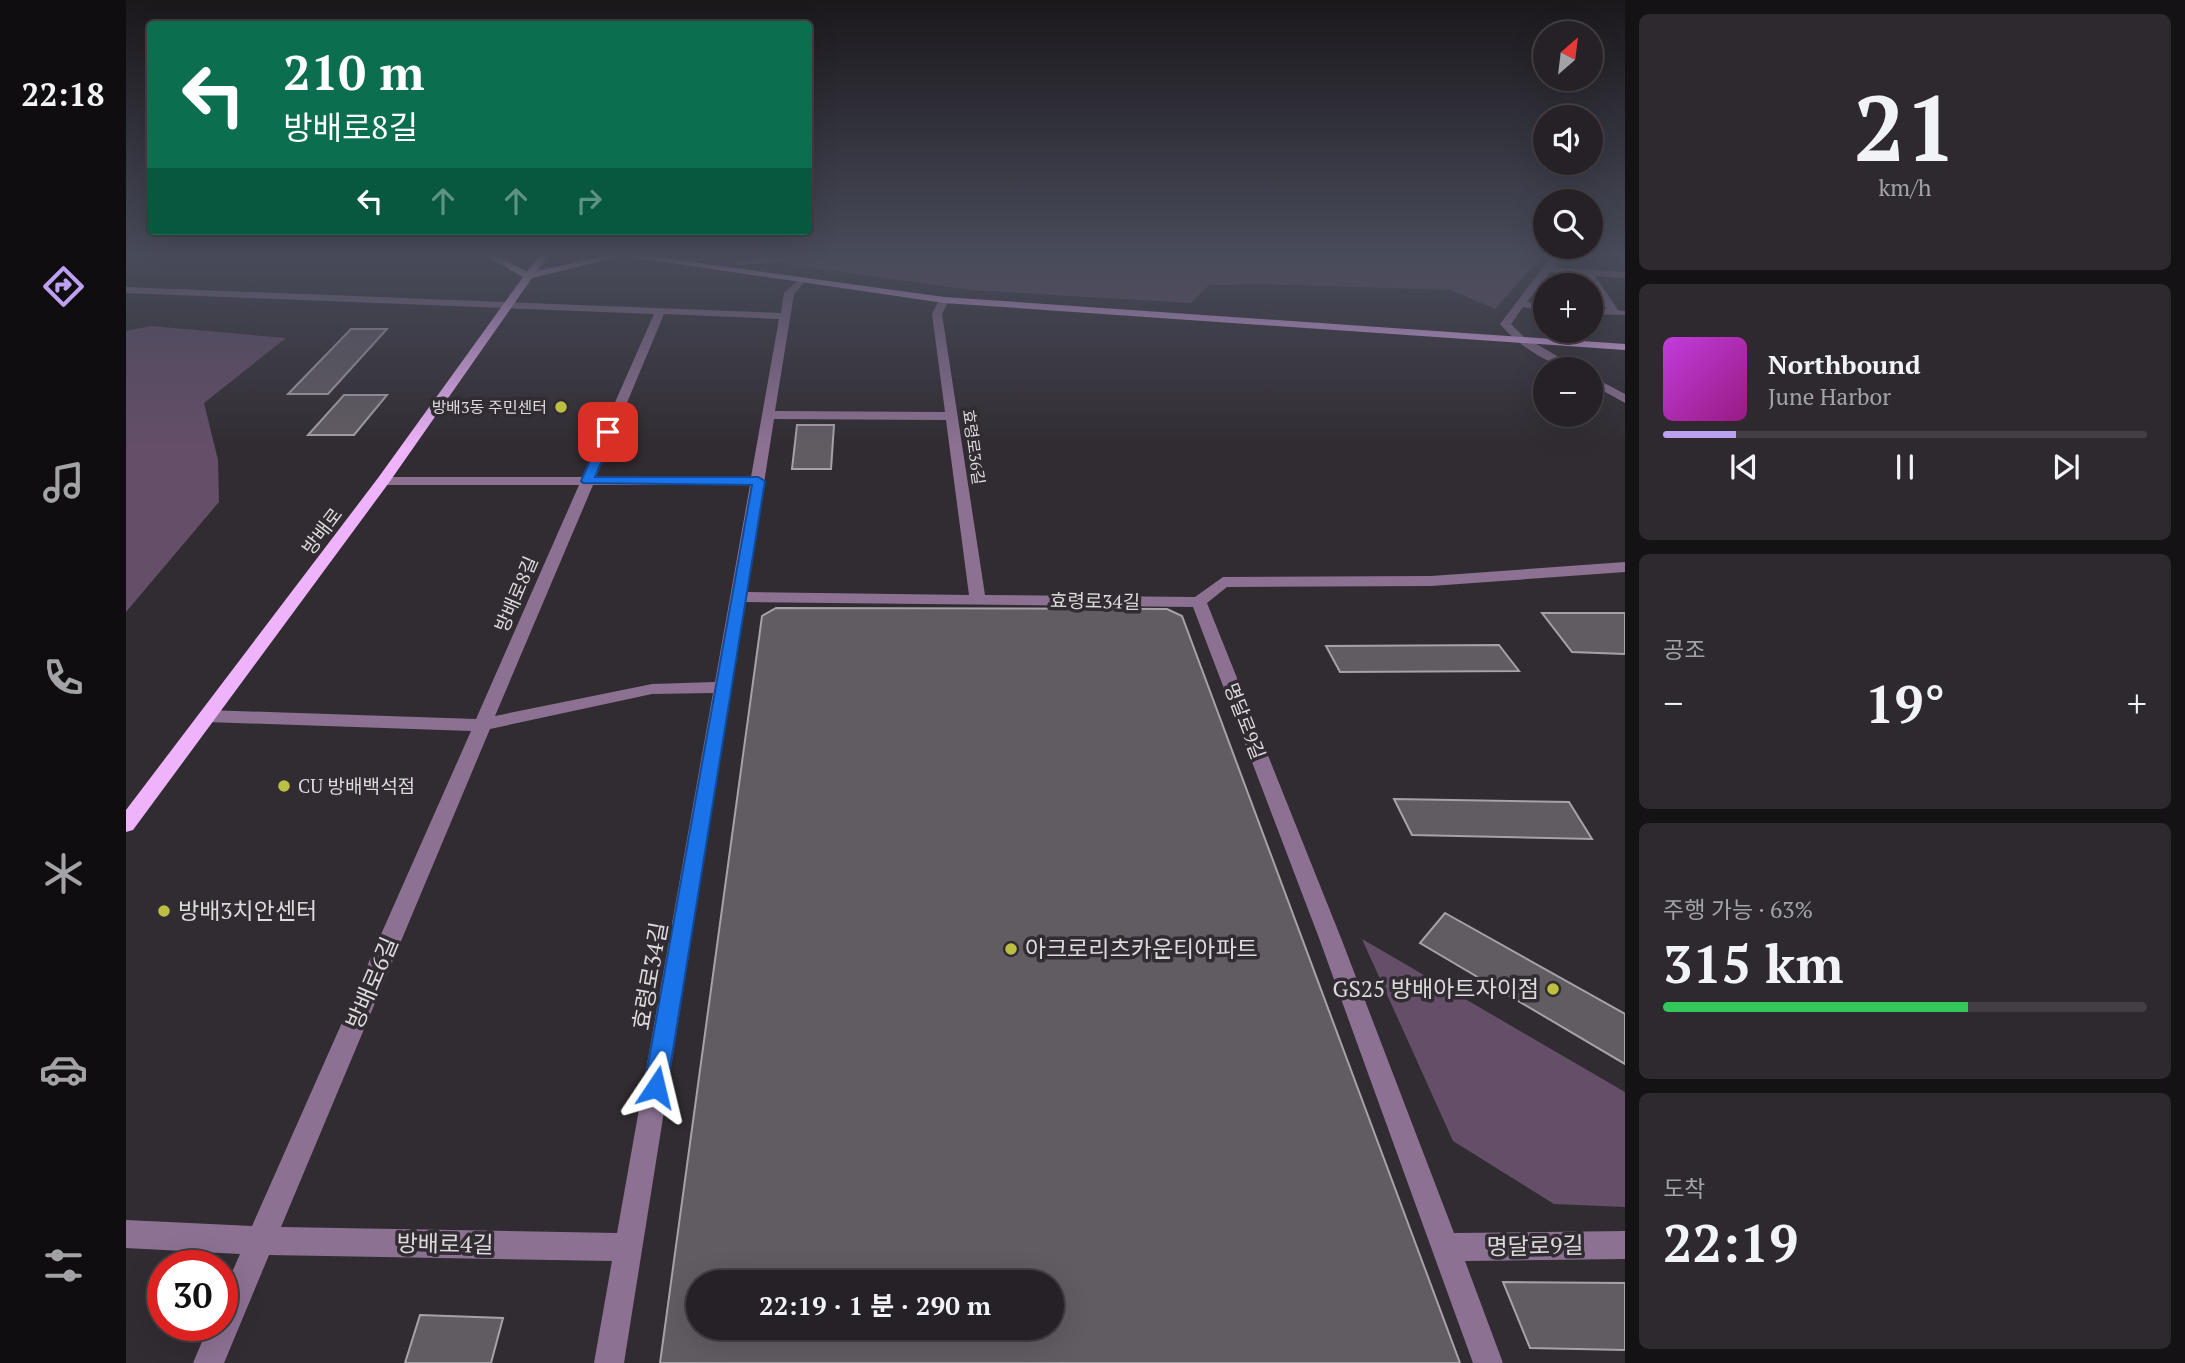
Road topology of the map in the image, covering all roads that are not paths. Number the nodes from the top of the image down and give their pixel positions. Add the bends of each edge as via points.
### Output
1 (496, 320) edge
2 (657, 320) edge
3 (785, 320) edge
4 (938, 320) edge
5 (1241, 320) edge
6 (1508, 320) edge
7 (1520, 338) junction
8 (1625, 347) edge
9 (1552, 357) edge
10 (1603, 386) edge
11 (1625, 399) edge
12 (769, 415) junction
13 (952, 416) junction
14 (383, 481) junction
15 (587, 481) junction
16 (758, 481) junction
17 (1625, 567) edge
18 (739, 597) junction
19 (978, 600) junction
20 (1199, 602) junction
21 (724, 687) junction
22 (207, 716) junction
23 (483, 724) junction
24 (126, 825) edge
25 (126, 1234) edge
26 (260, 1241) junction
27 (1625, 1245) edge
28 (629, 1247) junction
29 (1446, 1247) junction
30 (208, 1363) edge
31 (609, 1363) edge
32 (1488, 1363) edge

1 - 14 main road, 방배로
2 - 15 street, 방배로8길
3 - 12 street, 효령로34길
4 - 13 street, 효령로36길
5 - 7 main road
6 - 7 street via 1505,324
7 - 8 main road
7 - 9 street
10 - 11 street
12 - 13 street
12 - 16 street, 효령로34길
13 - 19 street, 효령로36길
14 - 15 street
14 - 22 main road, 방배로
15 - 16 street
15 - 23 street, 방배로8길
16 - 18 street, 효령로34길
17 - 20 street via 1431,581 1223,582
18 - 19 street, 효령로34길
18 - 21 street, 효령로34길
19 - 20 street, 효령로34길
20 - 29 street, 명달로9길
21 - 23 street via 652,689
21 - 28 street, 효령로34길
22 - 23 street
22 - 24 main road, 방배로
23 - 26 street, 방배로6길
25 - 26 street, 방배로4길
26 - 28 street, 방배로4길
26 - 30 street
27 - 29 street, 명달로9길
28 - 31 street, 효령로34길
29 - 32 street, 명달로9길

